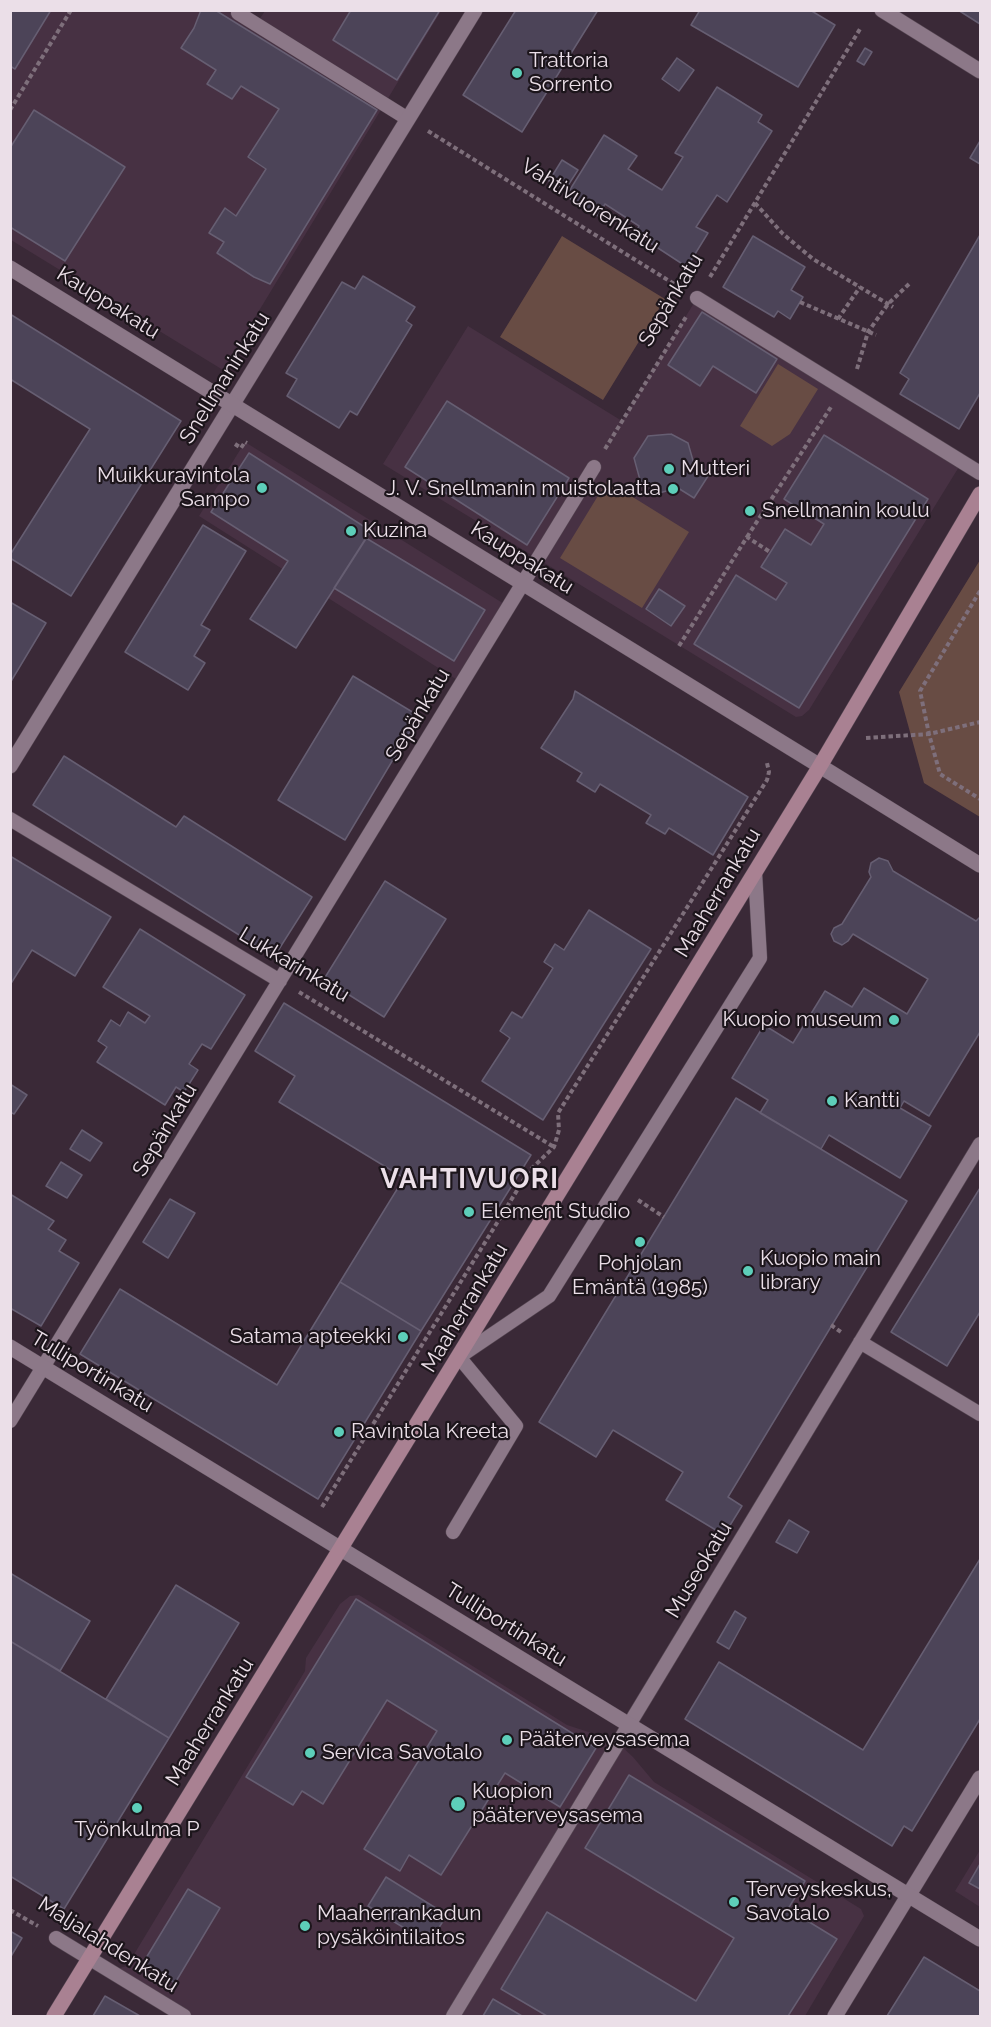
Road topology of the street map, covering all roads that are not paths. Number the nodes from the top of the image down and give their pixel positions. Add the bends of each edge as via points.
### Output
1 (475, 10) edge
2 (882, 10) edge
3 (238, 13) dead end
4 (981, 71) edge
5 (408, 119) junction
6 (10, 268) edge
7 (697, 298) road end
8 (233, 405) junction
9 (594, 467) road end
10 (981, 473) edge
11 (981, 494) edge
12 (523, 584) junction
13 (10, 766) edge
14 (820, 766) junction
15 (10, 819) edge
16 (981, 865) edge
17 (755, 872) junction
18 (280, 981) junction
19 (981, 1144) edge
20 (860, 1342) junction
21 (10, 1347) edge
22 (459, 1357) junction
23 (44, 1368) junction
24 (981, 1414) edge
25 (10, 1421) edge
26 (453, 1532) dead end
27 (342, 1549) junction
28 (630, 1726) junction
29 (981, 1779) edge
30 (908, 1895) junction
31 (56, 1938) road end
32 (981, 1939) edge
33 (89, 1959) junction
34 (54, 2016) edge
35 (184, 2016) edge
36 (453, 2016) edge
37 (835, 2016) edge

1 - 5 street, Snellmaninkatu
2 - 4 street
3 - 5 lane
5 - 8 street, Snellmaninkatu
6 - 8 street, Kauppakatu
7 - 10 lane
8 - 12 street, Kauppakatu
8 - 13 street, Snellmaninkatu
9 - 12 lane, Sepänkatu
11 - 14 main road, Maaherrankatu
12 - 14 street, Kauppakatu
12 - 18 lane, Sepänkatu
14 - 16 street, Kauppakatu
14 - 17 main road, Maaherrankatu
15 - 18 lane, Lukkarinkatu
17 - 22 main road, Maaherrankatu
17 - 22 lane via 760,958 549,1296
18 - 23 lane, Sepänkatu
19 - 20 lane, Museokatu
20 - 24 lane
20 - 28 lane, Museokatu
21 - 23 street, Tulliportinkatu
22 - 26 lane via 516,1426
22 - 27 main road, Maaherrankatu
23 - 25 lane, Sepänkatu
23 - 27 street, Tulliportinkatu
27 - 28 street, Tulliportinkatu
27 - 33 main road, Maaherrankatu
28 - 30 street, Tulliportinkatu
28 - 36 lane, Museokatu
29 - 30 street
30 - 32 street, Tulliportinkatu
30 - 37 street
31 - 33 lane, Maljalahdenkatu
33 - 34 main road, Maaherrankatu
33 - 35 lane, Maljalahdenkatu

